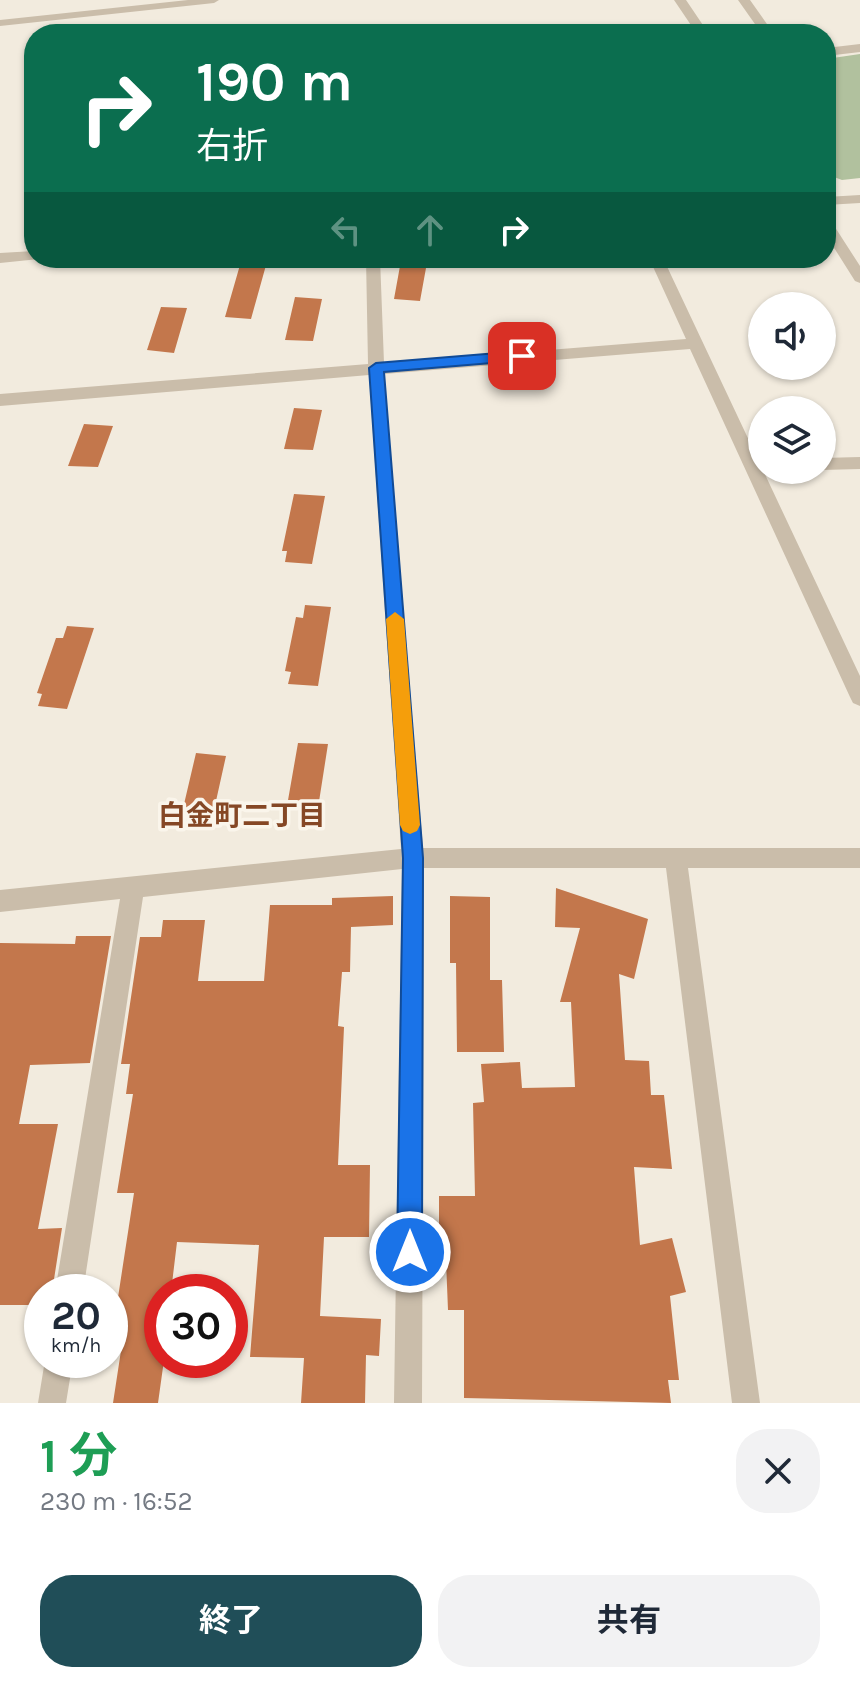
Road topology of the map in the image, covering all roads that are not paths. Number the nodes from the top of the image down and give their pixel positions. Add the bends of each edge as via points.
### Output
1 (214, 0) edge
2 (680, 0) edge
3 (744, 0) edge
4 (0, 23) edge
5 (696, 24) edge
6 (761, 24) edge
7 (860, 48) edge
8 (836, 51) edge
9 (860, 199) edge
10 (836, 200) edge
11 (836, 240) edge
12 (24, 257) edge
13 (0, 258) edge
14 (373, 268) edge
15 (661, 268) edge
16 (860, 278) edge
17 (697, 343) junction
18 (376, 368) junction
19 (0, 400) edge
20 (748, 447) edge
21 (860, 463) edge
22 (836, 464) edge
23 (766, 484) edge
24 (860, 697) edge
25 (676, 857) junction
26 (413, 858) junction
27 (860, 858) edge
28 (133, 887) junction
29 (0, 901) edge
30 (72, 1274) edge
31 (56, 1378) edge
32 (52, 1403) edge
33 (408, 1403) edge
34 (746, 1403) edge

1 - 4 lane
2 - 5 street
3 - 6 street
7 - 8 street
9 - 10 street
11 - 16 street
12 - 13 street
14 - 18 street
15 - 17 street
17 - 18 street
17 - 20 street
18 - 19 street
18 - 26 street
21 - 22 street
23 - 24 street
25 - 26 street
25 - 27 street
25 - 34 street
26 - 28 street
26 - 33 street
28 - 29 street
28 - 30 street
31 - 32 street

